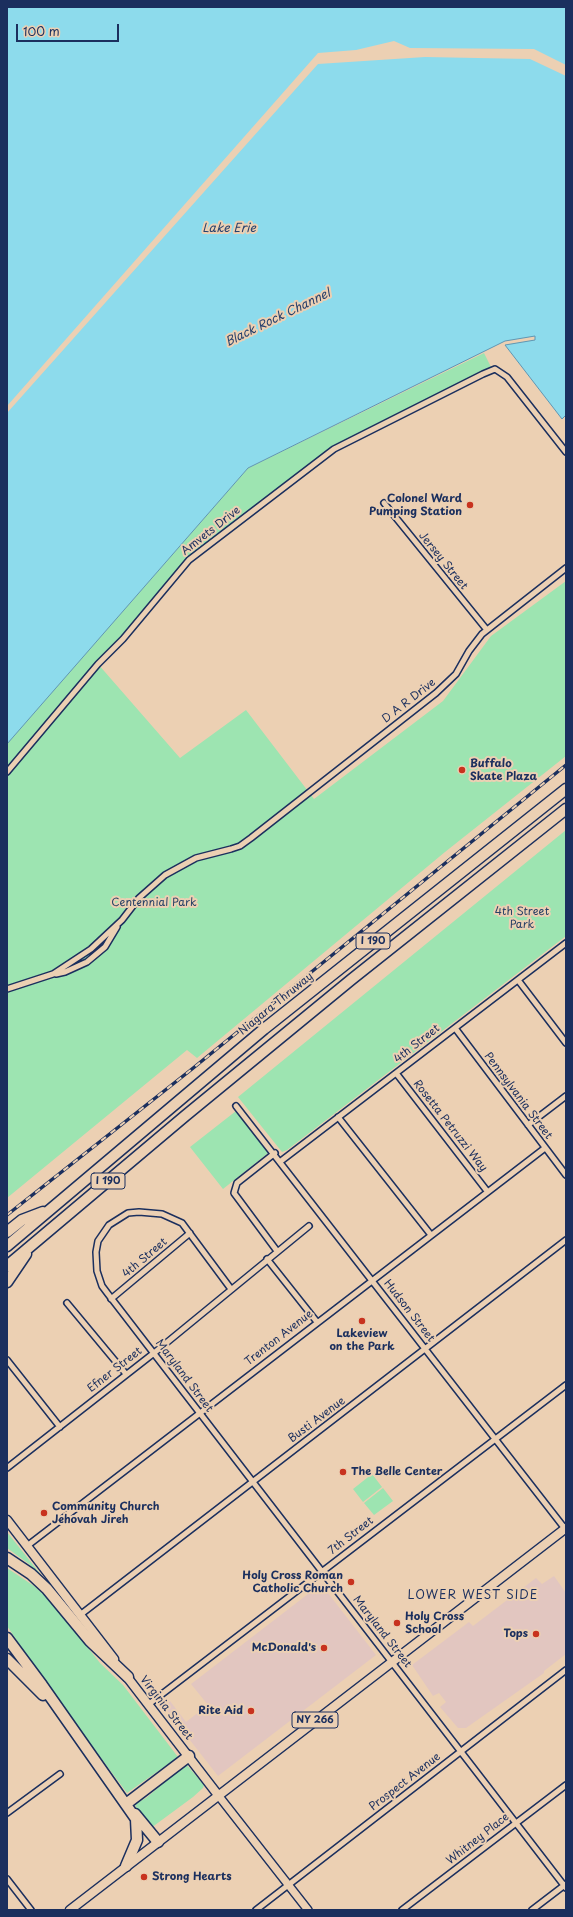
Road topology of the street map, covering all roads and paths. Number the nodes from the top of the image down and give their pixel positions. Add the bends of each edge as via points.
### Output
1 (566, 452) edge
2 (384, 503) dead end
3 (566, 568) edge
4 (487, 630) junction
5 (7, 772) edge
6 (566, 789) edge
7 (566, 809) edge
8 (122, 920) junction
9 (566, 943) edge
10 (53, 974) junction
11 (518, 980) junction
12 (7, 989) edge
13 (455, 1028) junction
14 (566, 1043) edge
15 (396, 1073) junction
16 (566, 1096) edge
17 (236, 1106) dead end
18 (338, 1117) junction
19 (528, 1126) junction
20 (545, 1148) junction
21 (274, 1153) junction
22 (281, 1161) junction
23 (566, 1175) edge
24 (487, 1191) junction
25 (51, 1208) junction
26 (309, 1226) dead end
27 (7, 1232) edge
28 (190, 1234) junction
29 (430, 1235) junction
30 (566, 1240) edge
31 (32, 1245) junction
32 (7, 1246) edge
33 (277, 1251) junction
34 (267, 1260) junction
35 (7, 1266) edge
36 (373, 1281) junction
37 (7, 1282) edge
38 (231, 1289) junction
39 (110, 1296) junction
40 (67, 1303) dead end
41 (317, 1322) junction
42 (426, 1348) junction
43 (154, 1353) junction
44 (7, 1360) edge
45 (126, 1374) junction
46 (566, 1385) edge
47 (199, 1413) junction
48 (60, 1426) junction
49 (495, 1438) junction
50 (7, 1468) edge
51 (253, 1481) junction
52 (7, 1520) edge
53 (566, 1529) edge
54 (27, 1546) junction
55 (7, 1558) edge
56 (322, 1572) junction
57 (80, 1615) junction
58 (7, 1638) edge
59 (7, 1659) edge
60 (391, 1661) junction
61 (566, 1670) edge
62 (128, 1677) junction
63 (149, 1704) junction
64 (58, 1709) junction
65 (461, 1751) junction
66 (189, 1756) junction
67 (60, 1774) dead end
68 (566, 1784) edge
69 (218, 1794) junction
70 (129, 1808) junction
71 (7, 1813) edge
72 (516, 1823) junction
73 (158, 1842) junction
74 (126, 1866) junction
75 (7, 1879) edge
76 (288, 1885) junction
77 (565, 1886) edge
78 (31, 1910) edge
79 (70, 1910) edge
80 (256, 1910) edge
81 (308, 1910) edge
82 (402, 1910) edge
83 (532, 1910) edge

1 - 5 street, Amvets Drive via 507,377 495,370 334,449 189,560
2 - 4 street, Jersey Street
3 - 4 street, D A R Drive
4 - 8 street, D A R Drive via 477,640 447,684 240,846 196,858 162,877 139,898
6 - 25 highway, Niagara Thruway / I 190 via 264,1029
7 - 31 highway, I 190 via 340,989
8 - 10 street via 91,949
8 - 10 street via 109,942 98,954 77,967
9 - 11 street, 4th Street
10 - 12 street
11 - 13 street, 4th Street
11 - 14 street
13 - 15 street, 4th Street
13 - 19 street, Pennsylvania Street
15 - 18 street, 4th Street
15 - 24 street, Rosetta Petruzzi Way
16 - 19 street
17 - 21 street, Hudson Street
18 - 22 street, 4th Street
18 - 29 street
19 - 20 street, Pennsylvania Street
20 - 23 street, Pennsylvania Street
20 - 24 street, Trenton Avenue
21 - 22 street, Hudson Street
21 - 33 street via 241,1179 234,1188 234,1193
22 - 36 street, Hudson Street
24 - 29 street, Trenton Avenue
25 - 27 highway via 22,1220
25 - 32 highway, Niagara Thruway / I 190
26 - 33 street, Efner Street
28 - 38 street, Maryland Street
28 - 39 street, 4th Street
28 - 39 street, Maryland Street via 182,1223 162,1214 139,1212 117,1218 102,1233 96,1252 97,1271 102,1286
29 - 36 street, Trenton Avenue
30 - 42 street, Busti Avenue
31 - 35 highway, I 190
31 - 37 highway
33 - 34 street, Efner Street
34 - 38 street, Efner Street
34 - 41 street
36 - 41 street, Trenton Avenue
36 - 42 street, Hudson Street
38 - 43 street, Efner Street
39 - 43 street, Maryland Street
40 - 45 street
41 - 47 street, Trenton Avenue
42 - 49 street, Hudson Street
42 - 51 street, Busti Avenue
43 - 45 street, Efner Street
43 - 47 street, Maryland Street
44 - 48 street
45 - 48 street, Efner Street
46 - 49 street, 7th Street
47 - 51 street, Maryland Street
47 - 54 street, Trenton Avenue
48 - 50 street, Efner Street
49 - 53 street, Hudson Street
49 - 56 street, 7th Street
51 - 56 street, Maryland Street
51 - 57 street, Busti Avenue
52 - 54 main road, Virginia Street
53 - 60 main road, NY 266
54 - 57 main road, Virginia Street
55 - 62 highway via 31,1574 47,1589 90,1641
56 - 60 street, Maryland Street
56 - 63 street, 7th Street
57 - 62 main road, Virginia Street
58 - 64 highway
59 - 64 highway
60 - 65 street, Maryland Street
60 - 69 main road, NY 266
61 - 65 street, Prospect Avenue
62 - 63 main road, Virginia Street
63 - 66 main road, Virginia Street
64 - 70 highway
65 - 72 street, Maryland Street
65 - 76 street, Prospect Avenue
66 - 69 main road, Virginia Street
66 - 70 highway
67 - 71 street
68 - 72 street, Whitney Place
69 - 73 main road, NY 266
69 - 76 main road, Virginia Street
70 - 73 highway
70 - 74 highway via 138,1825 137,1836
72 - 77 street, Maryland Street
72 - 82 street, Whitney Place
73 - 74 main road
74 - 79 main road
75 - 78 street
76 - 80 street, Prospect Avenue
76 - 81 main road, Virginia Street
77 - 83 street

